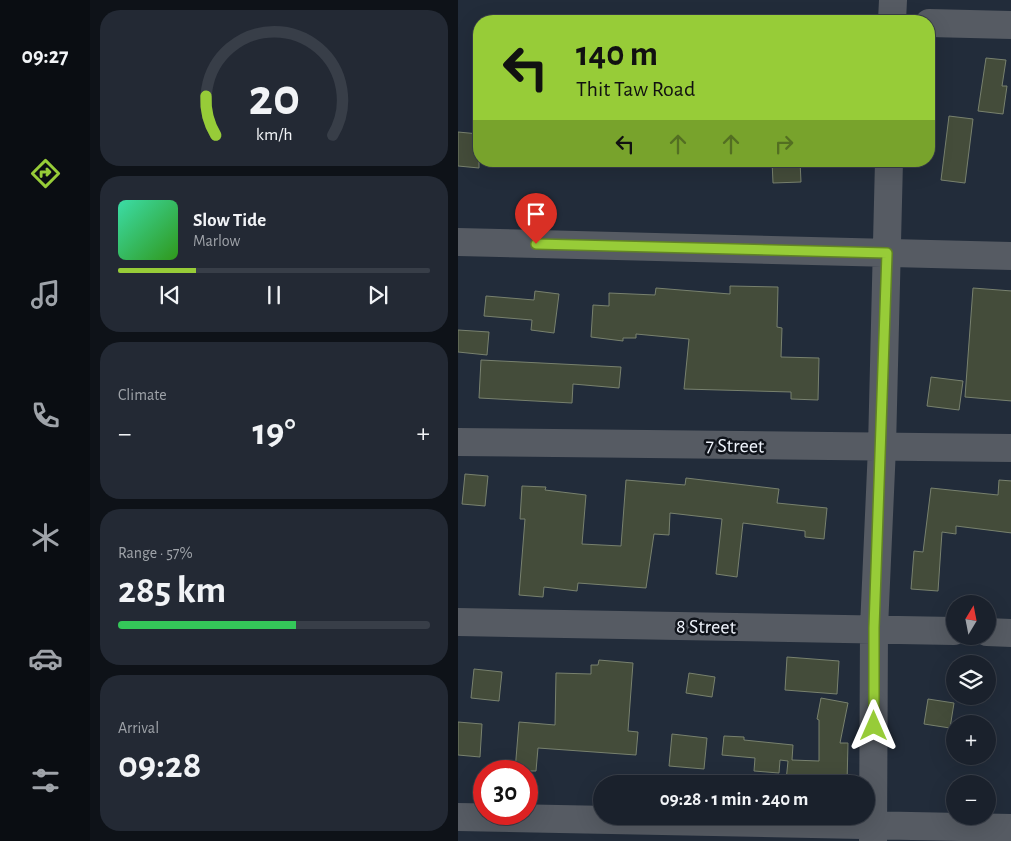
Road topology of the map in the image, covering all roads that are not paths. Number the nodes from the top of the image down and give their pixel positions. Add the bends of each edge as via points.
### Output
1 (893, 0) edge
2 (892, 15) edge
3 (935, 23) edge
4 (1012, 25) edge
5 (889, 167) edge
6 (458, 242) edge
7 (887, 253) junction
8 (1012, 256) edge
9 (458, 442) edge
10 (882, 447) junction
11 (1012, 448) edge
12 (458, 622) edge
13 (874, 628) junction
14 (946, 631) edge
15 (996, 632) edge
16 (1012, 633) edge
17 (458, 817) edge
18 (1012, 828) edge
19 (874, 833) edge

1 - 2 street
3 - 4 street
5 - 7 street
6 - 7 street
7 - 8 street
7 - 10 street
9 - 10 street, 7 Street
10 - 11 street, 7 Street
10 - 13 street
12 - 13 street, 8 Street
13 - 14 street, 8 Street
13 - 19 street
15 - 16 street
17 - 19 street
18 - 19 street

